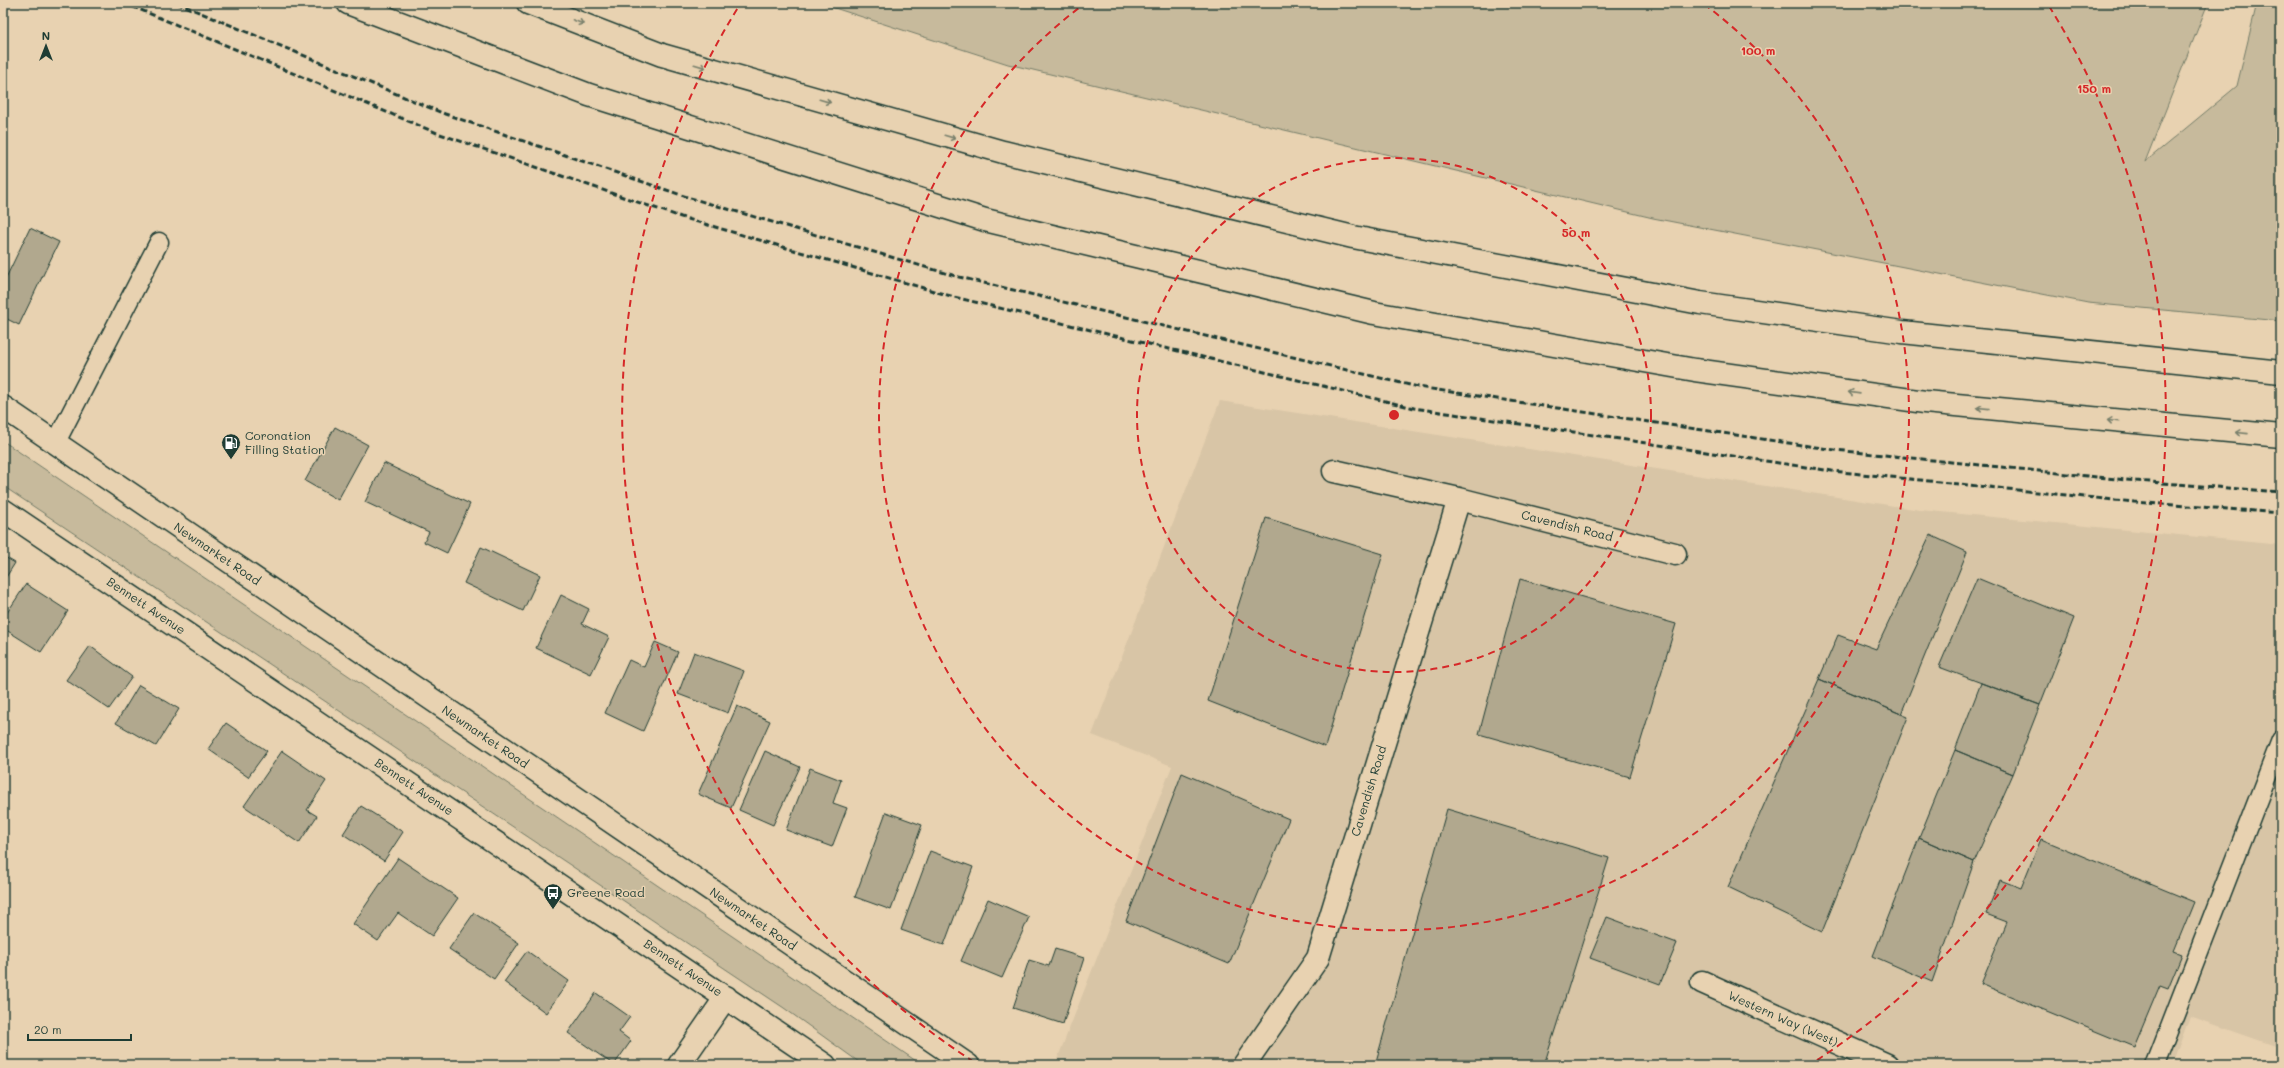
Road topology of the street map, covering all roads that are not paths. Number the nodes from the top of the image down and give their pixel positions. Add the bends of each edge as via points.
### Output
1 (348, 3) edge
2 (528, 3) edge
3 (159, 242) dead end
4 (2281, 372) edge
5 (3, 407) edge
6 (2281, 436) edge
7 (55, 444) junction
8 (1334, 471) dead end
9 (1459, 499) junction
10 (3, 510) edge
11 (1675, 554) dead end
12 (2281, 740) edge
13 (1702, 982) dead end
14 (726, 997) junction
15 (679, 1065) edge
16 (825, 1065) edge
17 (968, 1065) edge
18 (1244, 1065) edge
19 (1887, 1065) edge
20 (2155, 1065) edge

6 -> 1 main road via 1924,402 1695,370 1374,313 984,220 589,95
2 -> 4 main road via 662,55 1004,152 1353,237 1708,304 1902,332
3 - 7 lane
5 - 7 main road, Newmarket Road
7 - 17 main road, Newmarket Road
8 - 9 main road, Cavendish Road
9 - 11 main road, Cavendish Road
9 - 18 main road, Cavendish Road via 1318,958
10 - 14 main road, Bennett Avenue
12 - 20 lane
13 - 19 main road, Western Way (West)
14 - 15 main road
14 - 16 main road, Bennett Avenue

